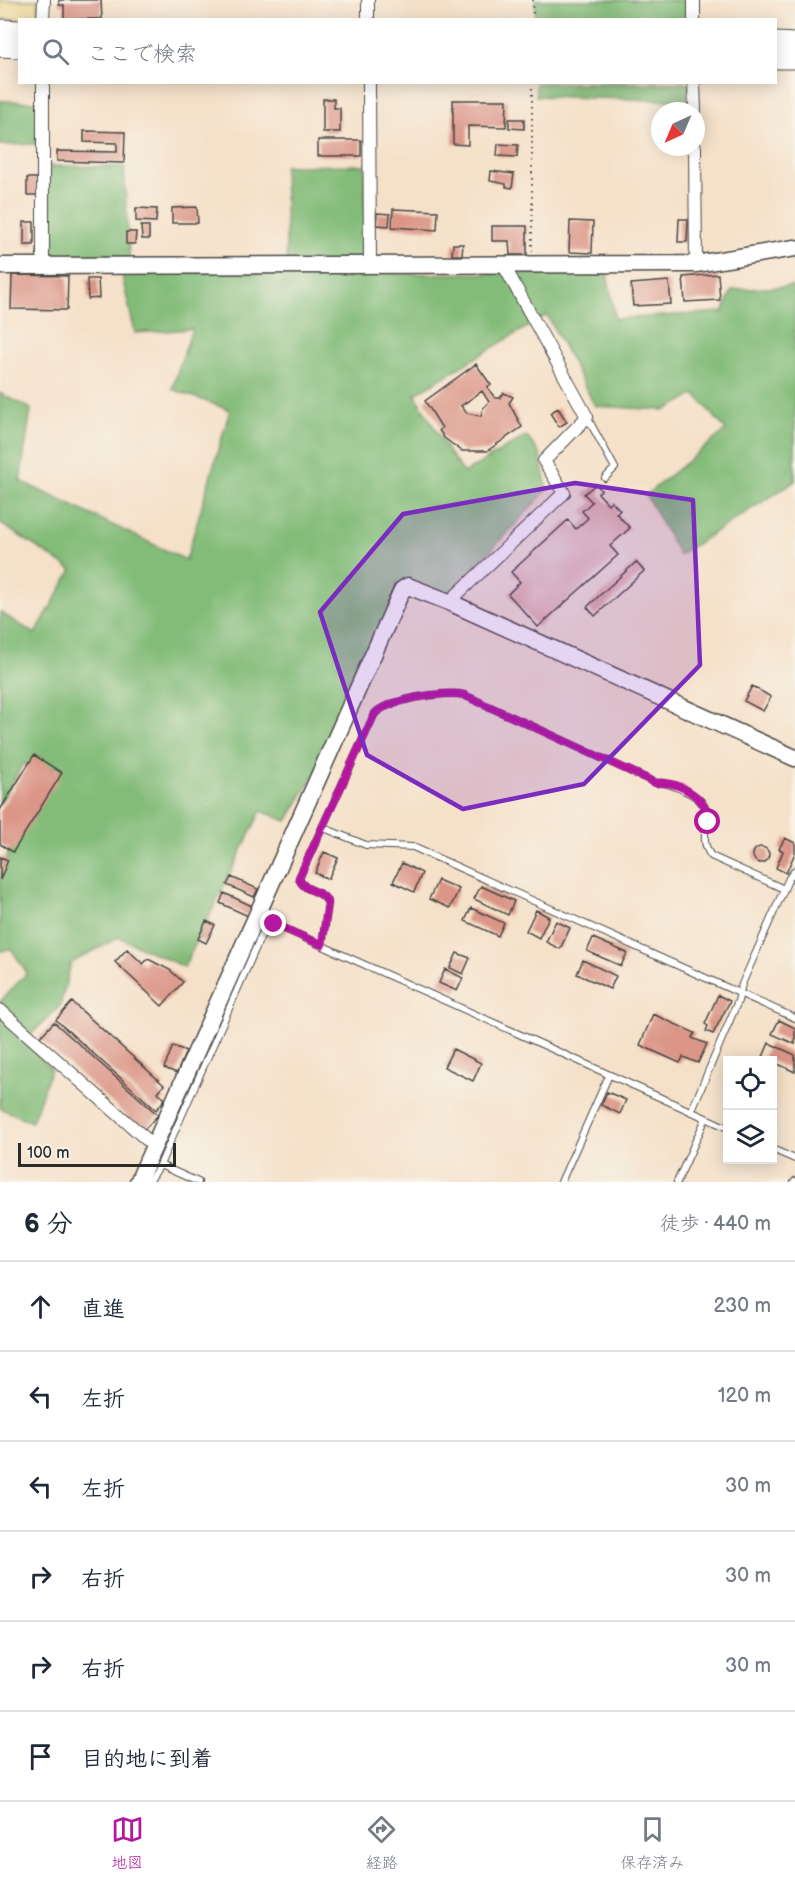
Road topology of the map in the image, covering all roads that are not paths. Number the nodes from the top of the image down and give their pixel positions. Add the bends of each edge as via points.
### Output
1 (44, 0) edge
2 (368, 0) edge
3 (694, 0) edge
4 (43, 18) edge
5 (368, 18) edge
6 (694, 18) edge
7 (0, 30) edge
8 (18, 30) edge
9 (777, 43) edge
10 (795, 44) edge
11 (0, 46) edge
12 (18, 47) edge
13 (777, 58) edge
14 (795, 58) edge
15 (43, 84) edge
16 (369, 84) edge
17 (694, 84) edge
18 (695, 102) edge
19 (695, 156) edge
20 (795, 248) edge
21 (370, 264) junction
22 (503, 264) junction
23 (696, 264) junction
24 (0, 266) edge
25 (43, 266) junction
26 (587, 417) junction
27 (605, 478) dead end
28 (449, 602) junction
29 (795, 758) edge
30 (324, 828) junction
31 (795, 870) edge
32 (784, 889) junction
33 (322, 945) junction
34 (741, 993) junction
35 (0, 1010) edge
36 (795, 1018) edge
37 (609, 1075) junction
38 (691, 1112) junction
39 (706, 1118) junction
40 (723, 1126) edge
41 (154, 1146) junction
42 (777, 1151) edge
43 (795, 1159) edge
44 (160, 1165) junction
45 (138, 1182) edge
46 (149, 1182) edge
47 (198, 1182) edge
48 (561, 1182) edge
49 (677, 1182) edge

1 - 4 street
2 - 5 street
3 - 6 street
7 - 8 highway
9 - 10 highway
11 - 12 highway
13 - 14 highway
15 - 25 street
16 - 21 street
17 - 18 street
19 - 23 street
20 - 23 street
21 - 22 street
21 - 25 street
22 - 23 street
22 - 26 street
24 - 25 street
26 - 27 lane via 615,468
26 - 28 street via 544,460 564,493
28 - 29 street
28 - 41 street via 414,587 402,590
30 - 32 lane via 377,710 387,704 456,693 656,783 665,782 695,795 708,816 704,841 711,856
30 - 33 lane via 299,878 302,885 322,895 328,903
30 - 34 lane via 366,845 413,847
31 - 32 lane
32 - 34 lane
33 - 37 lane
33 - 44 lane via 274,924 265,927
34 - 36 lane
34 - 38 lane
35 - 41 street
37 - 38 lane
37 - 48 lane
38 - 39 lane
39 - 40 lane
39 - 49 lane
41 - 45 street
42 - 43 lane
44 - 46 lane
44 - 47 lane

